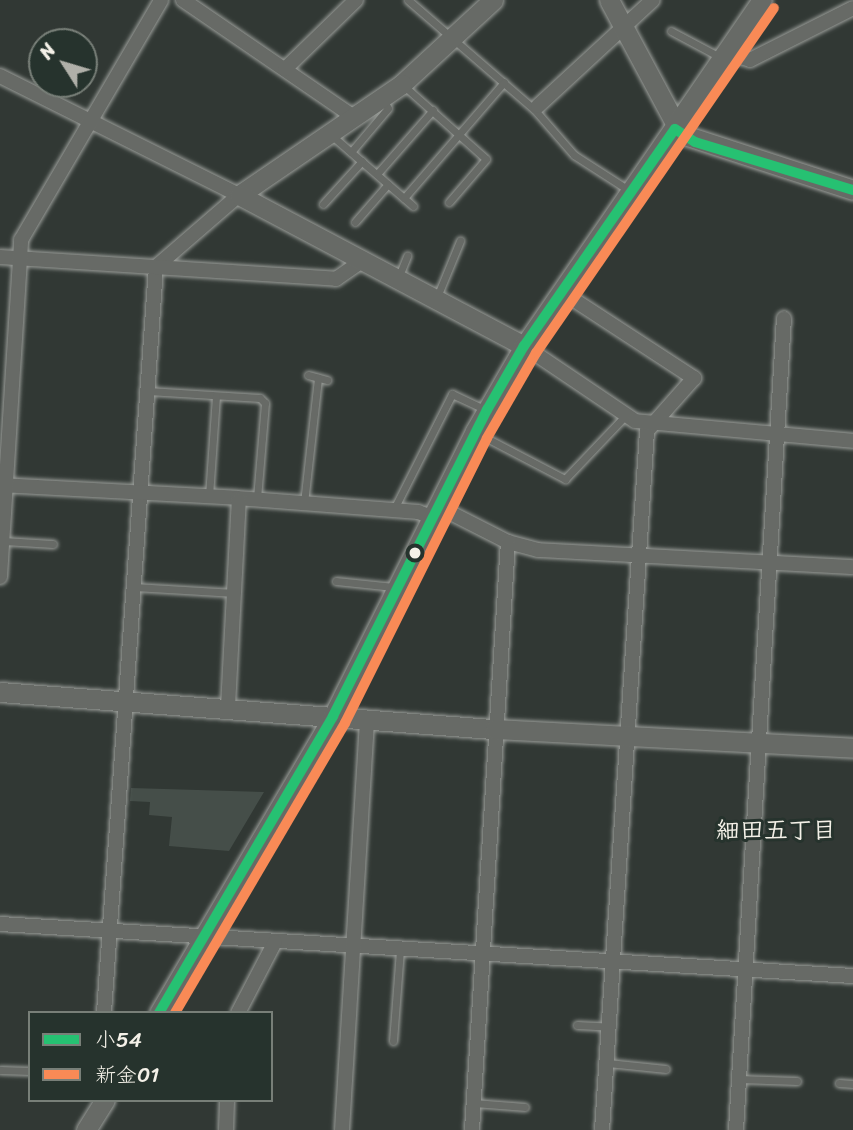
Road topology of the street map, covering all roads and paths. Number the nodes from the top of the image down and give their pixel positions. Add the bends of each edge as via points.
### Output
1 (161, 0) edge
2 (183, 0) edge
3 (356, 0) edge
4 (408, 0) edge
5 (494, 0) edge
6 (609, 0) edge
7 (653, 0) edge
8 (762, 0) edge
9 (853, 8) edge
10 (623, 27) junction
11 (671, 31) dead end
12 (453, 37) junction
13 (724, 55) junction
14 (285, 69) junction
15 (0, 76) edge
16 (504, 82) junction
17 (402, 84) junction
18 (382, 98) junction
19 (536, 107) junction
20 (433, 110) junction
21 (354, 117) junction
22 (91, 121) junction
23 (674, 129) junction
24 (330, 133) junction
25 (459, 134) junction
26 (351, 152) junction
27 (362, 161) junction
28 (377, 174) junction
29 (388, 184) junction
30 (853, 190) edge
31 (631, 191) junction
32 (239, 195) junction
33 (404, 198) junction
34 (449, 202) dead end
35 (323, 204) dead end
36 (413, 206) dead end
37 (355, 222) dead end
38 (460, 241) dead end
39 (407, 256) dead end
40 (0, 257) edge
41 (20, 258) junction
42 (362, 261) junction
43 (156, 267) junction
44 (397, 280) junction
45 (562, 292) junction
46 (436, 301) junction
47 (784, 318) dead end
48 (524, 346) junction
49 (7, 360) edge
50 (308, 375) dead end
51 (147, 391) junction
52 (216, 396) junction
53 (486, 410) junction
54 (626, 415) junction
55 (650, 423) junction
56 (475, 432) junction
57 (779, 435) junction
58 (853, 442) edge
59 (3, 485) edge
60 (140, 492) junction
61 (209, 496) junction
62 (239, 500) junction
63 (257, 502) junction
64 (304, 504) junction
65 (394, 510) junction
66 (435, 511) junction
67 (3, 541) junction
68 (508, 542) junction
69 (52, 544) dead end
70 (639, 556) junction
71 (771, 562) junction
72 (853, 567) edge
73 (0, 577) edge
74 (336, 581) dead end
75 (134, 587) junction
76 (399, 588) junction
77 (236, 593) junction
78 (0, 692) edge
79 (126, 700) junction
80 (228, 707) junction
81 (333, 716) junction
82 (367, 718) junction
83 (495, 729) junction
84 (627, 735) junction
85 (762, 743) junction
86 (853, 748) edge
87 (0, 924) edge
88 (110, 931) junction
89 (205, 938) junction
90 (275, 942) junction
91 (354, 946) junction
92 (400, 949) junction
93 (484, 954) junction
94 (615, 962) junction
95 (745, 970) junction
96 (853, 976) edge
97 (104, 1011) edge
98 (160, 1011) edge
99 (240, 1011) edge
100 (576, 1025) dead end
101 (611, 1027) junction
102 (394, 1041) dead end
103 (608, 1063) junction
104 (666, 1069) dead end
105 (0, 1070) edge
106 (28, 1071) edge
107 (738, 1079) junction
108 (797, 1081) dead end
109 (839, 1083) dead end
110 (853, 1084) edge
111 (104, 1102) edge
112 (228, 1102) edge
113 (474, 1103) junction
114 (525, 1107) dead end
115 (86, 1130) edge
116 (226, 1130) edge
117 (342, 1130) edge
118 (472, 1130) edge
119 (602, 1130) edge
120 (736, 1130) edge

1 - 22 street
2 - 14 street
3 - 14 street
4 - 12 lane
5 - 12 street
6 - 10 street
7 - 10 street
8 - 13 street
9 - 13 street via 750,60
10 - 19 street
10 - 23 street
11 - 13 lane
12 - 16 lane
12 - 17 street
13 - 23 street
14 - 21 street
15 - 22 street
16 - 19 lane
16 - 25 lane
17 - 18 street
17 - 20 lane
18 - 21 street
18 - 26 lane via 388,108
19 - 31 lane via 574,155
20 - 25 lane
20 - 28 lane
21 - 24 street
22 - 32 street
22 - 41 street via 22,240
23 - 30 street via 695,142
23 - 31 street
24 - 26 lane
24 - 32 street
25 - 33 lane
25 - 34 lane via 486,159
26 - 27 lane
27 - 28 lane
27 - 35 lane
28 - 29 lane
29 - 33 lane
29 - 37 lane
31 - 45 street
32 - 42 street
32 - 43 street
33 - 36 lane
38 - 46 lane
39 - 44 lane
40 - 41 street
41 - 43 street
41 - 49 street
42 - 43 street via 336,279
42 - 44 street
43 - 51 street
44 - 46 street
45 - 48 street
45 - 55 street via 694,378
46 - 48 street
47 - 57 street
48 - 53 street
48 - 54 street
49 - 59 street
50 - 64 lane via 322,379
51 - 52 lane
51 - 60 street
52 - 61 lane
52 - 63 lane via 260,398 265,403
53 - 56 street
53 - 65 lane via 452,394
54 - 55 street
54 - 56 lane via 565,479
55 - 57 street
55 - 70 street
56 - 66 street
57 - 58 street
57 - 71 street
59 - 60 street
59 - 67 street
60 - 61 street
60 - 75 street
61 - 62 street
62 - 63 street
62 - 77 street
63 - 64 street
64 - 65 street
65 - 66 street
66 - 68 street
66 - 76 street
67 - 69 lane
67 - 73 street
68 - 70 street via 538,550
68 - 83 street
70 - 71 street
70 - 84 street
71 - 72 street
71 - 85 street
74 - 76 lane
75 - 77 lane
75 - 79 street
76 - 81 street
77 - 80 street
78 - 79 street
79 - 80 street
79 - 88 street
80 - 81 street
81 - 82 street
81 - 89 street
82 - 83 street
82 - 91 street
83 - 84 street
83 - 93 street
84 - 85 street
84 - 94 street
85 - 86 street
85 - 95 street
87 - 88 street
88 - 89 street
88 - 97 street
89 - 90 street
89 - 98 street
90 - 91 street
90 - 99 street
91 - 92 street
91 - 117 street
92 - 93 street
92 - 102 lane
93 - 94 street
93 - 113 street
94 - 95 street
94 - 101 street
95 - 96 street
95 - 107 street
100 - 101 lane
101 - 103 street
103 - 104 lane
103 - 119 street
105 - 106 lane
107 - 108 lane
107 - 120 street
109 - 110 lane
111 - 115 street
112 - 116 street
113 - 114 lane
113 - 118 street

